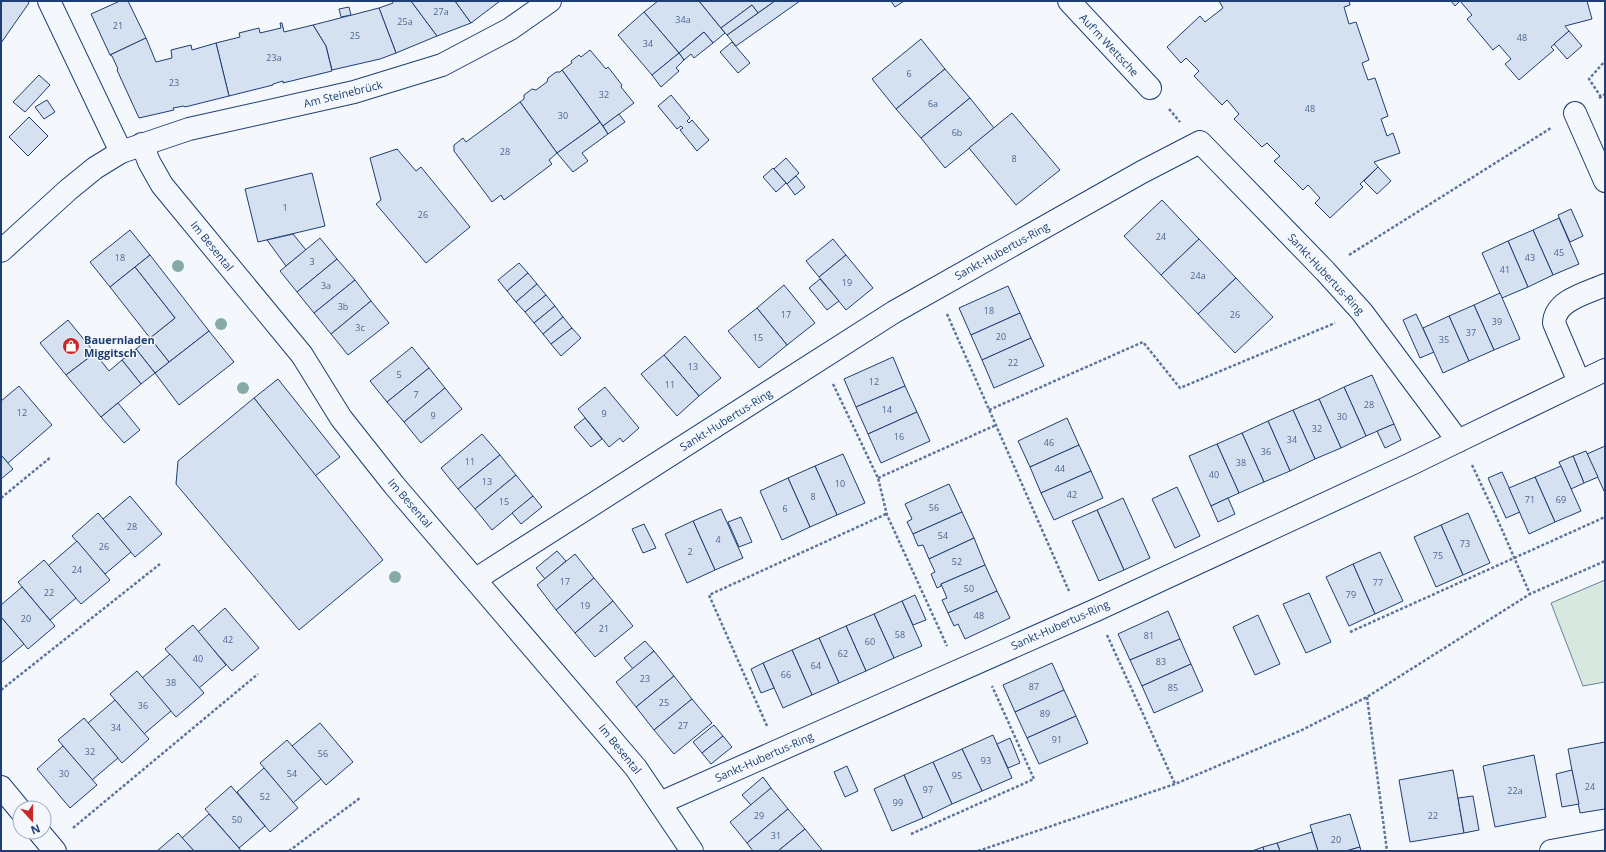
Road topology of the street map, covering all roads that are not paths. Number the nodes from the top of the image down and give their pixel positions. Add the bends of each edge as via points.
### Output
1 (49, 1) edge
2 (550, 1) edge
3 (1069, 1) edge
4 (1150, 88) road end
5 (1575, 113) road end
6 (142, 144) junction
7 (121, 152) junction
8 (1605, 180) edge
9 (1, 251) edge
10 (1605, 285) edge
11 (1605, 370) edge
12 (1579, 382) junction
13 (1458, 441) junction
14 (476, 580) junction
15 (1, 787) edge
16 (12, 800) edge
17 (660, 803) junction
18 (1605, 841) edge
19 (692, 851) edge
20 (1551, 851) edge

1 - 7 street
2 - 6 street, Am Steinebrück via 510,29 442,65 354,92 189,129
3 - 4 street, Auf'm Wettsche
5 - 8 street
6 - 7 street, Am Steinebrück
6 - 14 street, Im Besental via 162,185 302,355 341,418 389,479
7 - 9 street, Am Steinebrück via 95,168 68,190
10 - 12 street via 1570,300 1554,315 1554,323
11 - 12 street, Sankt-Hubertus-Ring
12 - 13 street, Sankt-Hubertus-Ring
13 - 14 street, Sankt-Hubertus-Ring via 1362,312 1200,142 894,312
13 - 17 street, Sankt-Hubertus-Ring via 1088,613
14 - 17 street, Im Besental via 636,768
15 - 16 street
17 - 19 street, Im Besental
18 - 20 street

